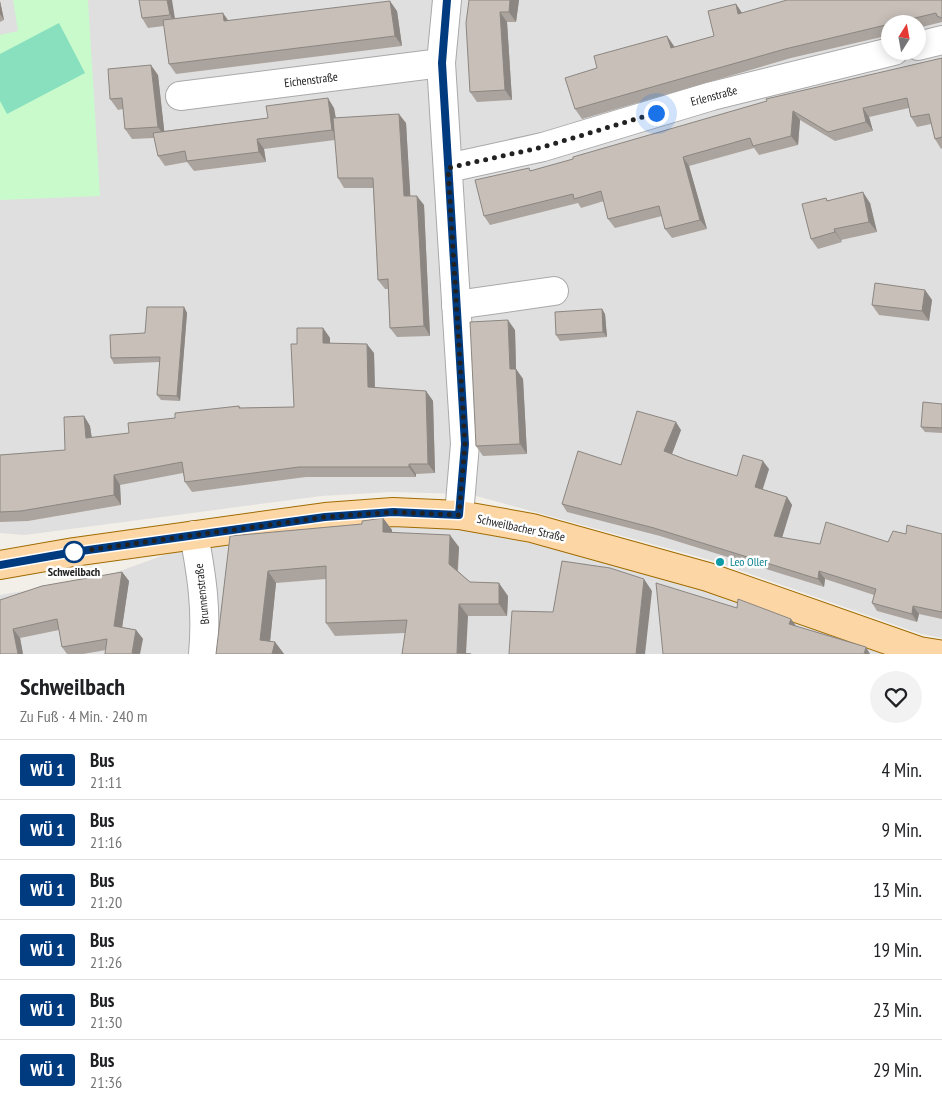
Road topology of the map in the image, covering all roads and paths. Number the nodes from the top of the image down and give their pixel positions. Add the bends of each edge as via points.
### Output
1 (447, 0) edge
2 (942, 40) edge
3 (926, 44) edge
4 (881, 54) edge
5 (442, 63) junction
6 (180, 96) dead end
7 (448, 168) junction
8 (554, 291) dead end
9 (456, 305) junction
10 (459, 515) junction
11 (194, 535) junction
12 (0, 565) edge
13 (203, 654) edge
14 (938, 654) edge

1 - 5 street
2 - 3 street
4 - 7 street, Erlenstraße via 712,96 543,147
5 - 6 street, Eichenstraße
5 - 7 street
7 - 9 street
8 - 9 street
9 - 10 street via 465,444
10 - 11 main road, Schweilbacher Straße via 383,513 325,517
10 - 14 main road, Schweilbacher Straße via 532,528 708,577 919,651
11 - 12 main road, Schweilbacher Straße
11 - 13 street, Brunnenstraße via 206,622

